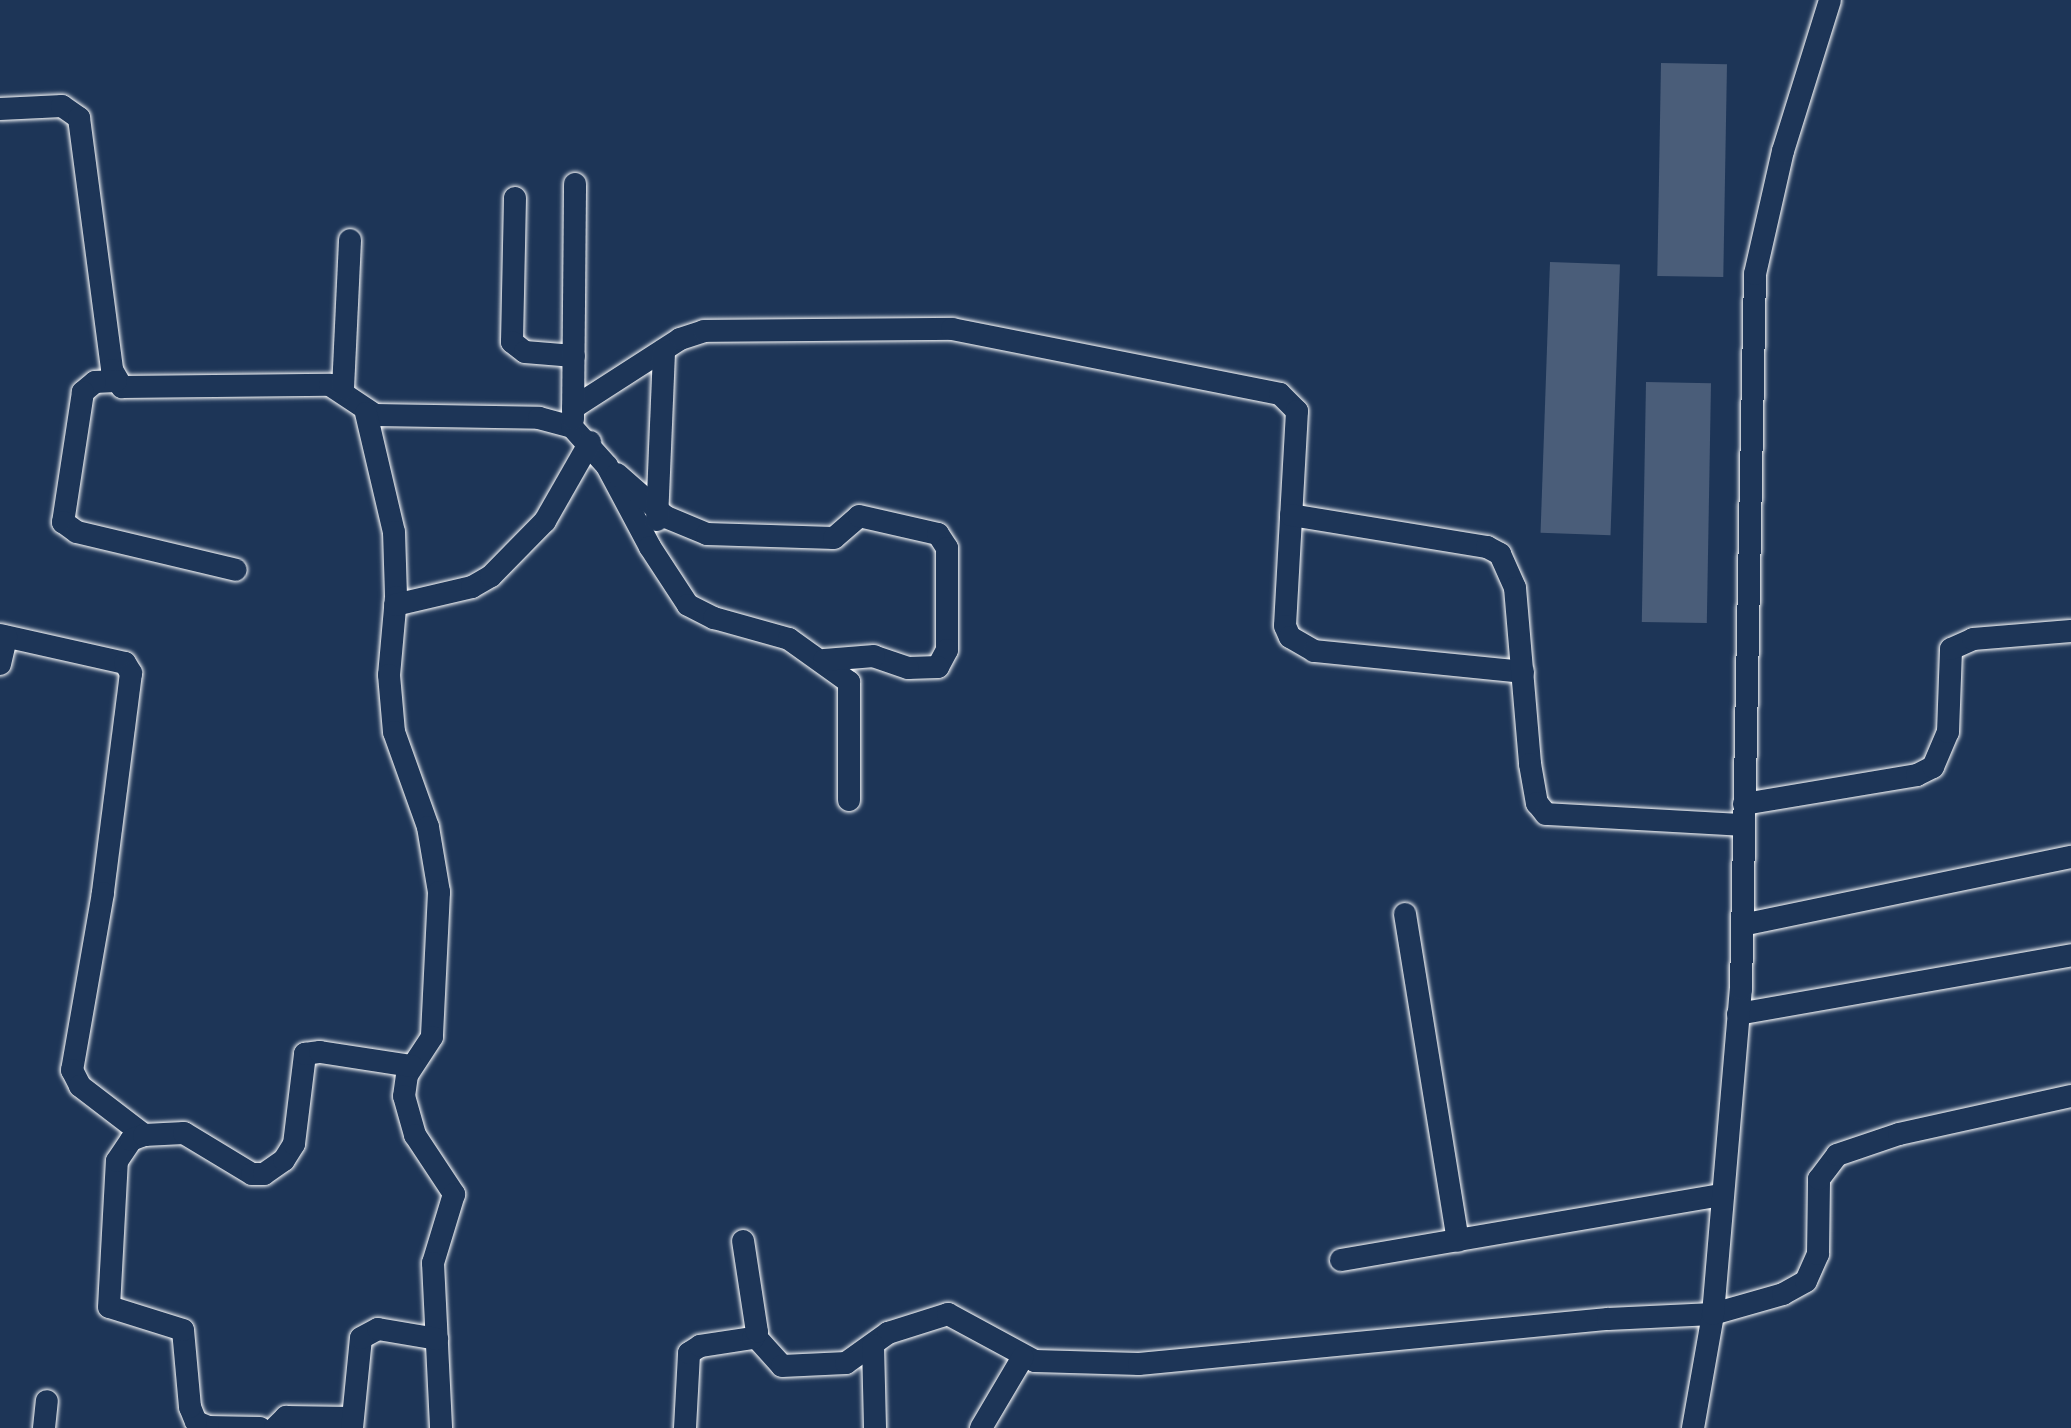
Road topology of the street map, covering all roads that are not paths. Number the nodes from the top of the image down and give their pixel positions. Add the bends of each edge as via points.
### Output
1 (1830, 0) edge
2 (0, 109) edge
3 (575, 184) dead end
4 (515, 198) dead end
5 (350, 240) dead end
6 (664, 350) junction
7 (574, 356) junction
8 (116, 381) junction
9 (343, 389) junction
10 (366, 413) junction
11 (572, 418) junction
12 (590, 442) junction
13 (607, 466) junction
14 (660, 512) junction
15 (1291, 515) junction
16 (645, 537) junction
17 (236, 570) dead end
18 (395, 605) junction
19 (2071, 631) edge
20 (3, 636) edge
21 (824, 660) junction
22 (0, 664) edge
23 (1523, 672) junction
24 (849, 800) dead end
25 (1744, 814) junction
26 (2071, 857) edge
27 (1405, 914) dead end
28 (1742, 925) junction
29 (2071, 955) edge
30 (1738, 1014) junction
31 (412, 1066) junction
32 (2071, 1096) edge
33 (144, 1135) junction
34 (1723, 1195) junction
35 (743, 1241) dead end
36 (1458, 1241) junction
37 (1341, 1260) dead end
38 (1713, 1314) junction
39 (755, 1336) junction
40 (437, 1339) junction
41 (873, 1345) junction
42 (1023, 1357) junction
43 (47, 1401) dead end
44 (352, 1423) edge
45 (44, 1428) edge
46 (260, 1428) edge
47 (275, 1428) edge
48 (441, 1428) edge
49 (685, 1428) edge
50 (875, 1428) edge
51 (981, 1428) edge
52 (1693, 1428) edge

1 - 25 street via 1783,151 1755,274
2 - 8 street via 62,106 79,118
3 - 7 street
4 - 7 street via 512,342 525,352
5 - 9 street
6 - 11 street
6 - 14 street
6 - 15 street via 704,331 952,329 1280,394 1297,411
7 - 11 street
8 - 9 street via 130,390 330,385
8 - 17 street via 95,382 83,392 63,522 77,532
9 - 10 street
10 - 11 street
10 - 18 street via 394,532
11 - 12 street
12 - 13 street
12 - 18 street via 545,521 491,576 472,587
13 - 14 street
13 - 16 street
14 - 16 street
14 - 21 street via 707,534 834,538 859,516 938,534 947,548 943,662 932,670 874,656
15 - 23 street via 1487,547 1500,554 1515,588
15 - 23 street via 1285,626 1296,644 1314,651
16 - 21 street via 673,585 699,613 789,639
18 - 31 street via 389,675 394,732 428,827 442,922 432,1037
19 - 25 street via 1973,639 1951,649 1948,732 1933,767
20 - 22 street
20 - 33 street via 125,663 131,673 103,893 72,1070 80,1086
21 - 24 street via 851,687
23 - 25 street via 1530,764 1537,803 1546,814
25 - 28 street
26 - 28 street
27 - 36 street
28 - 30 street
29 - 30 street
30 - 34 street
31 - 33 street via 305,1054 294,1144 284,1160 264,1174 252,1174 184,1133
31 - 40 street via 404,1096 415,1135 454,1194 433,1263
32 - 38 street via 1899,1134 1837,1155 1819,1179 1818,1254 1806,1281 1783,1294
33 - 46 street via 131,1140 117,1161 109,1307 183,1330 196,1422
34 - 36 street
34 - 38 street
35 - 39 street
36 - 37 street
38 - 42 street via 1608,1319 1139,1364
38 - 52 street
39 - 41 street via 782,1366 846,1363
39 - 49 street via 700,1346 689,1353
40 - 44 street via 378,1329 366,1334 359,1345
40 - 48 street
41 - 42 street via 899,1328 948,1314
41 - 50 street
42 - 51 street
43 - 45 street
44 - 47 street via 286,1417

